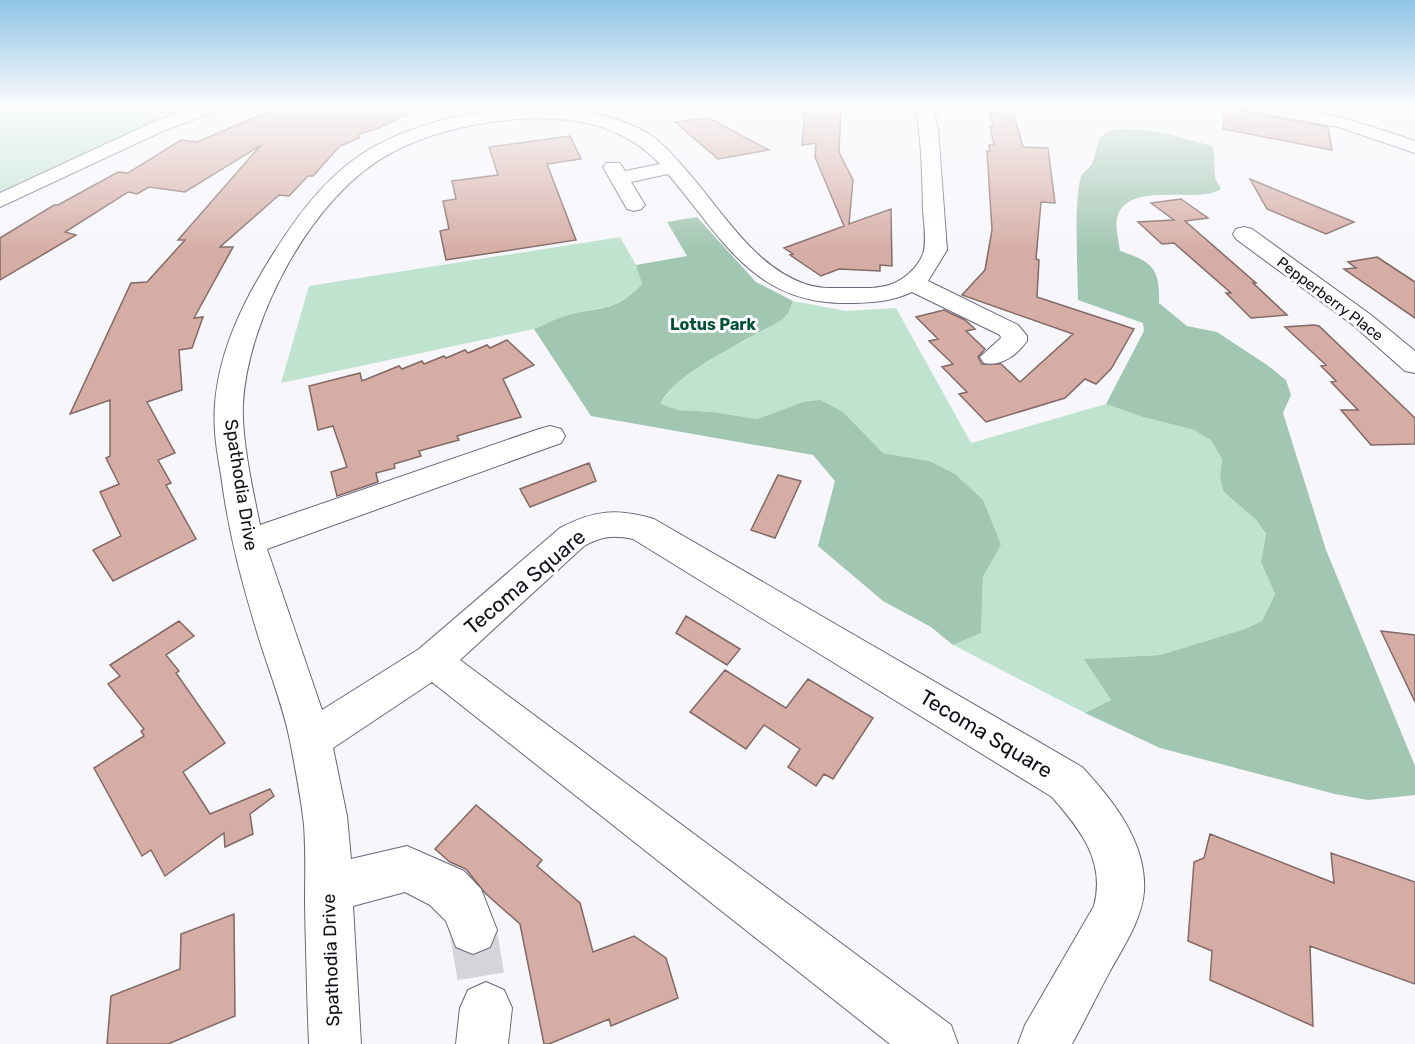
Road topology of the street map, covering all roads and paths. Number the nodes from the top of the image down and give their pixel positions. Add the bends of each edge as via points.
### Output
1 (100, 154) edge
2 (376, 154) edge
3 (661, 154) edge
4 (930, 154) edge
5 (674, 167) junction
6 (0, 201) edge
7 (634, 205) dead end
8 (1244, 234) dead end
9 (912, 283) junction
10 (993, 357) dead end
11 (1415, 365) edge
12 (550, 436) dead end
13 (248, 542) junction
14 (432, 661) junction
15 (311, 740) junction
16 (329, 888) junction
17 (473, 930) tunnel mouth
18 (335, 1044) edge
19 (932, 1044) edge
20 (1044, 1044) edge

1 - 6 street
2 - 13 street, Spathodia Drive via 329,192 284,256 252,312 244,335 229,406 230,436
3 - 5 street, Spathodia Drive
4 - 9 street, Spathodia Drive via 936,249 930,263
5 - 7 street via 617,172
5 - 9 street, Spathodia Drive via 743,249 774,278 795,289 852,296 883,294
8 - 11 street, Pepperberry Place via 1362,320
9 - 10 street via 1009,330 1014,341
12 - 13 street
13 - 15 street, Spathodia Drive
14 - 15 street, Tecoma Square
14 - 19 street
14 - 20 street, Tecoma Square via 572,537 594,525 613,522 642,528 1067,782 1107,832 1121,882 1116,910
15 - 16 street, Spathodia Drive via 326,827
16 - 17 street via 407,869 447,888 464,906
16 - 18 street, Spathodia Drive

